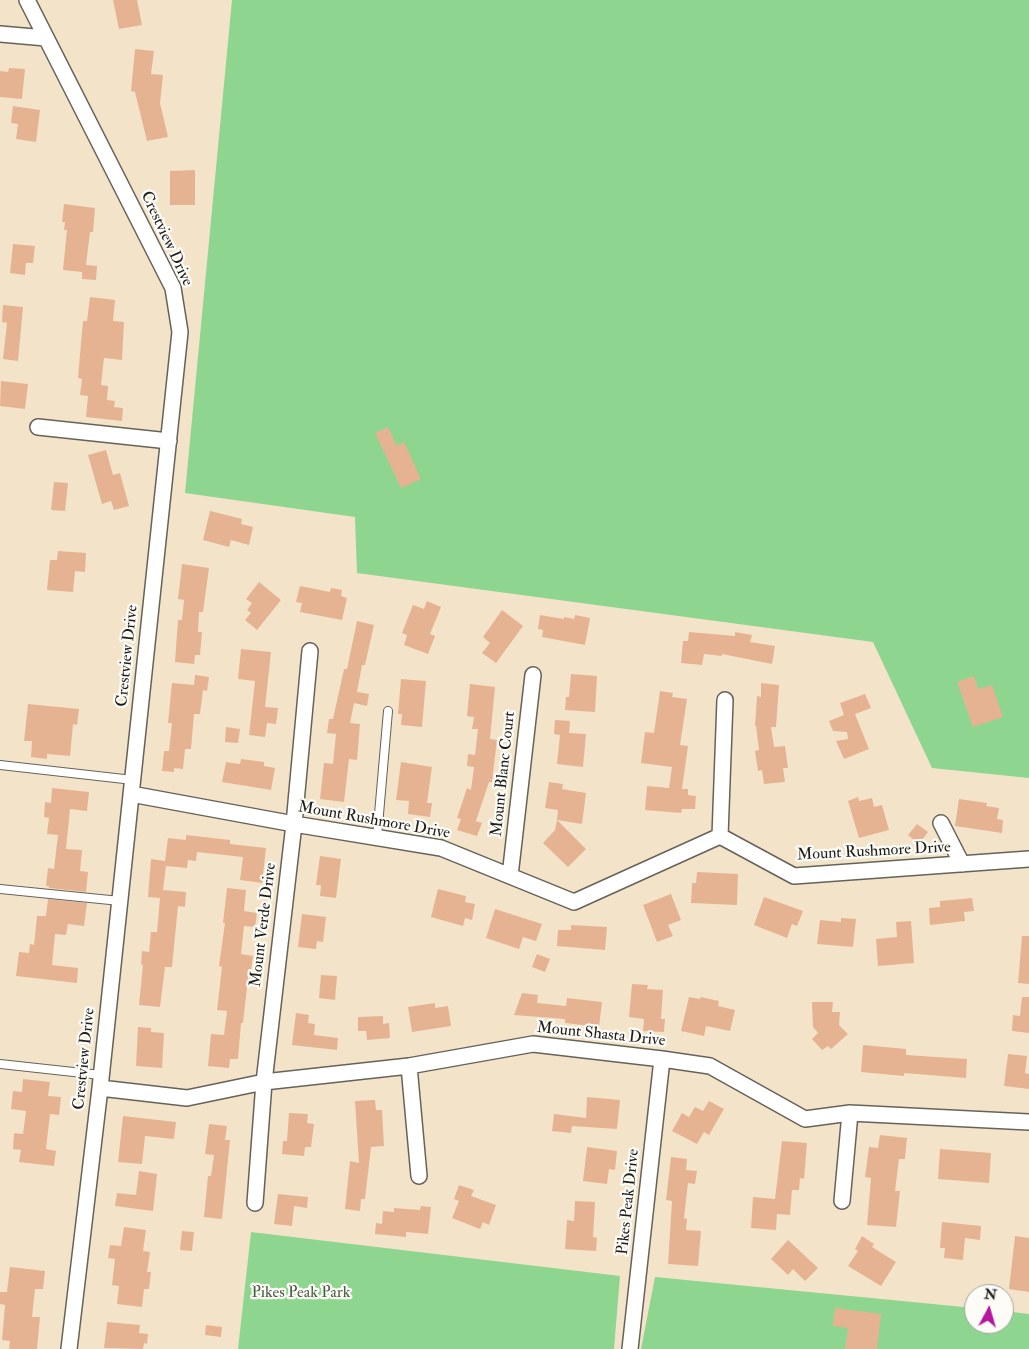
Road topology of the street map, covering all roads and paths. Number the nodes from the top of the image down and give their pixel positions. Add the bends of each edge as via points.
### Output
1 (27, 0) edge
2 (0, 34) edge
3 (46, 38) junction
4 (38, 427) dead end
5 (169, 441) junction
6 (310, 651) dead end
7 (533, 675) dead end
8 (725, 700) dead end
9 (388, 711) dead end
10 (0, 765) edge
11 (132, 787) junction
12 (941, 823) dead end
13 (294, 824) junction
14 (720, 836) junction
15 (377, 837) junction
16 (1029, 859) edge
17 (962, 864) junction
18 (510, 876) junction
19 (0, 889) edge
20 (120, 901) junction
21 (662, 1059) junction
22 (0, 1064) edge
23 (410, 1066) junction
24 (100, 1082) junction
25 (264, 1082) junction
26 (850, 1113) junction
27 (1029, 1122) edge
28 (419, 1176) dead end
29 (842, 1201) dead end
30 (255, 1203) dead end
31 (69, 1349) edge
32 (630, 1349) edge

1 - 3 street, Crestview Drive
2 - 3 street
3 - 5 street, Crestview Drive via 173,288 180,332
4 - 5 street
5 - 11 street, Crestview Drive
6 - 13 street, Mount Verde Drive
7 - 18 street, Mount Blanc Court
8 - 14 street
9 - 15 lane
10 - 11 lane
11 - 13 street, Mount Rushmore Drive
11 - 20 street, Crestview Drive
12 - 17 street
13 - 15 street, Mount Rushmore Drive
13 - 25 street, Mount Verde Drive
14 - 17 street, Mount Rushmore Drive via 794,876
14 - 18 street, Mount Rushmore Drive via 574,902
15 - 18 street, Mount Rushmore Drive via 441,848
16 - 17 street, Mount Rushmore Drive
19 - 20 lane
20 - 24 street, Crestview Drive
21 - 23 street, Mount Shasta Drive via 533,1044
21 - 26 street, Mount Shasta Drive via 710,1066 805,1119
21 - 32 street, Pikes Peak Drive
22 - 24 lane
23 - 25 street, Mount Shasta Drive
23 - 28 street
24 - 25 street, Mount Shasta Drive via 186,1098
24 - 31 street, Crestview Drive
25 - 30 street, Mount Verde Drive
26 - 27 street, Mount Shasta Drive
26 - 29 street

